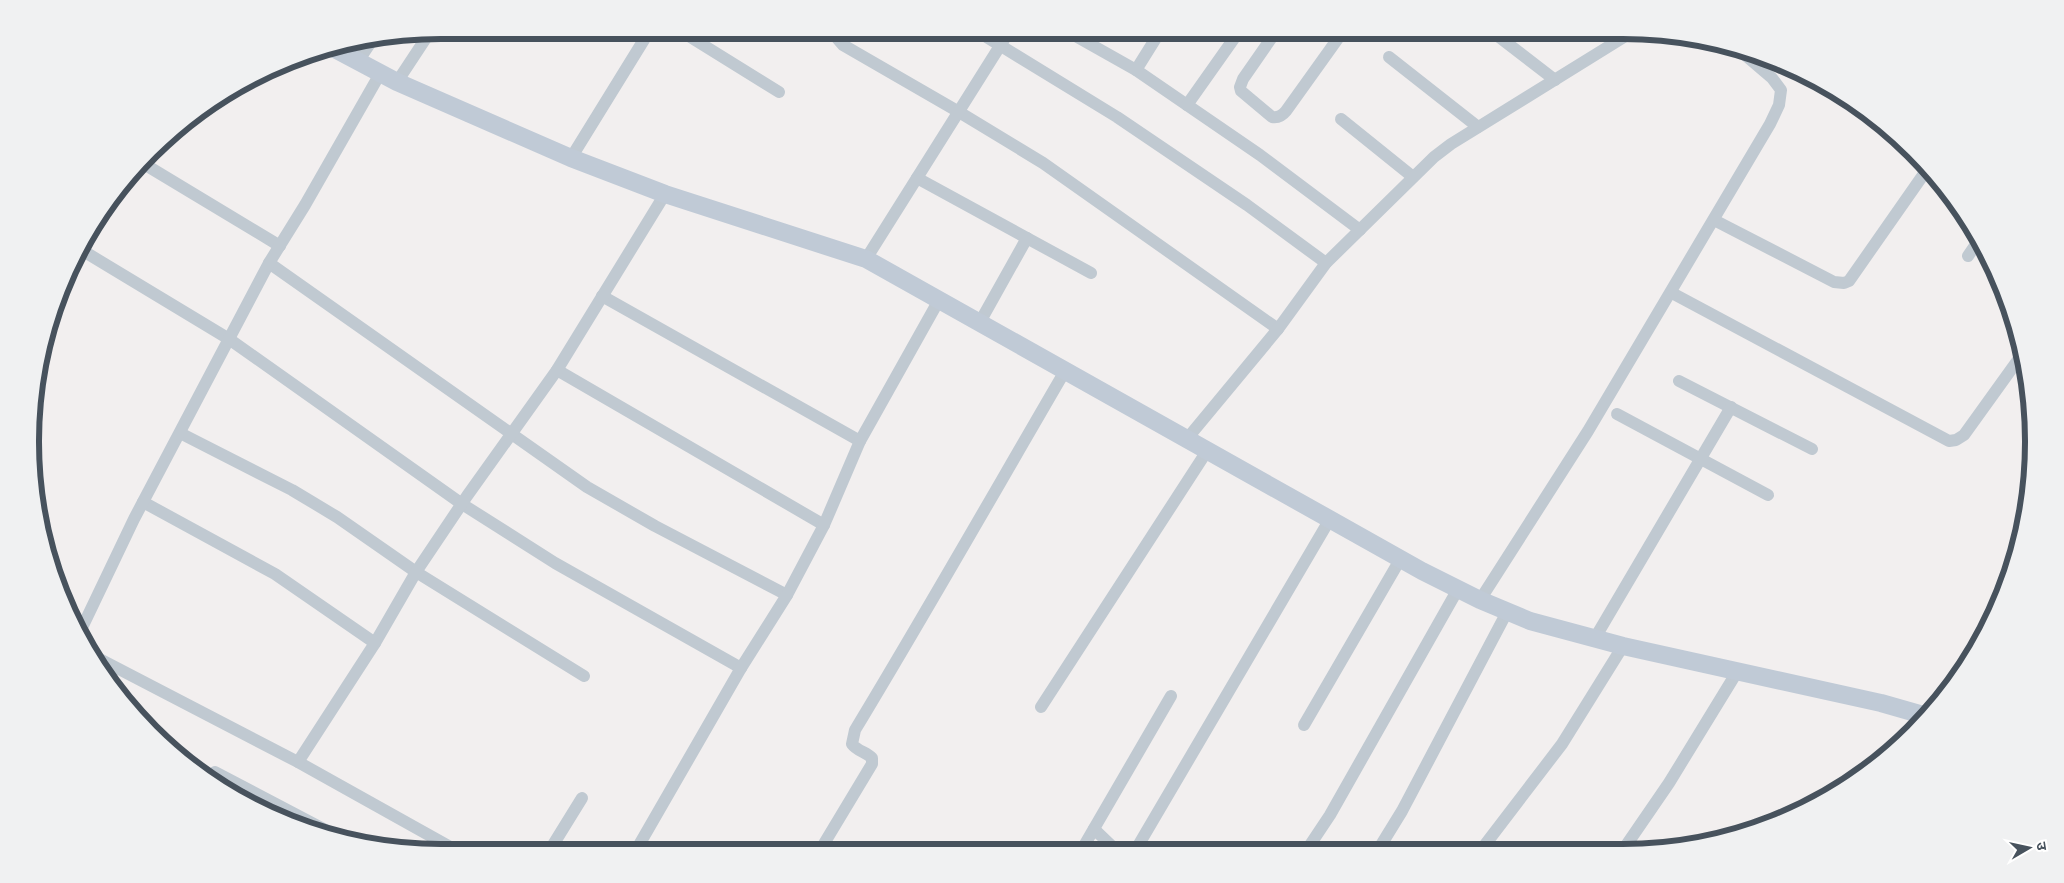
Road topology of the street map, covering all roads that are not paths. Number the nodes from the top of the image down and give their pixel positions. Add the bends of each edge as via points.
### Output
1 (644, 39) edge
2 (694, 39) edge
3 (838, 39) edge
4 (990, 39) edge
5 (1005, 39) edge
6 (1080, 39) edge
7 (1155, 39) edge
8 (1234, 39) edge
9 (1271, 39) edge
10 (1338, 39) edge
11 (1502, 39) edge
12 (1615, 39) edge
13 (425, 40) edge
14 (369, 45) edge
15 (1001, 46) junction
16 (340, 51) edge
17 (1389, 56) dead end
18 (1750, 59) edge
19 (359, 60) junction
20 (1136, 70) junction
21 (381, 72) junction
22 (1556, 80) junction
23 (397, 82) junction
24 (779, 92) dead end
25 (1187, 105) junction
26 (959, 112) junction
27 (1341, 119) dead end
28 (1478, 127) junction
29 (571, 158) junction
30 (148, 166) edge
31 (1924, 174) edge
32 (917, 178) junction
33 (1413, 178) junction
34 (664, 194) junction
35 (1714, 220) junction
36 (1360, 230) junction
37 (1027, 238) junction
38 (280, 246) junction
39 (1975, 246) edge
40 (86, 253) edge
41 (1968, 256) dead end
42 (866, 259) junction
43 (269, 263) junction
44 (1326, 263) junction
45 (1091, 274) dead end
46 (1672, 292) junction
47 (602, 296) junction
48 (939, 300) junction
49 (980, 322) junction
50 (1278, 329) junction
51 (229, 339) junction
52 (2017, 361) edge
53 (557, 370) junction
54 (1065, 371) junction
55 (1679, 382) dead end
56 (1731, 407) junction
57 (1617, 414) dead end
58 (180, 433) junction
59 (512, 434) junction
60 (1186, 440) junction
61 (860, 441) junction
62 (1812, 448) dead end
63 (1207, 451) junction
64 (1700, 459) junction
65 (1768, 494) dead end
66 (143, 502) junction
67 (462, 504) junction
68 (1330, 519) junction
69 (824, 525) junction
70 (1401, 558) junction
71 (416, 572) junction
72 (1458, 589) junction
73 (787, 595) junction
74 (1480, 600) junction
75 (1507, 612) junction
76 (83, 626) edge
77 (1595, 638) junction
78 (375, 642) junction
79 (1623, 646) junction
80 (105, 662) edge
81 (741, 668) junction
82 (1736, 672) junction
83 (584, 676) dead end
84 (1171, 696) dead end
85 (1041, 707) dead end
86 (1919, 714) edge
87 (1304, 725) dead end
88 (298, 762) junction
89 (215, 772) dead end
90 (582, 798) dead end
91 (312, 823) edge
92 (1094, 829) junction
93 (445, 844) edge
94 (554, 844) edge
95 (640, 844) edge
96 (825, 844) edge
97 (1085, 844) edge
98 (1110, 844) edge
99 (1139, 844) edge
100 (1310, 844) edge
101 (1382, 844) edge
102 (1486, 844) edge
103 (1627, 844) edge

1 - 29 street
2 - 24 street
3 - 26 street
4 - 15 street
5 - 15 street
6 - 20 street
7 - 20 street
8 - 25 street
9 - 10 street via 1242,79 1240,87 1244,94 1276,118 1286,111
11 - 22 street
12 - 22 street
13 - 23 street
14 - 19 street
15 - 26 street
15 - 44 street via 1117,117
16 - 19 street
17 - 28 street
18 - 35 street via 1778,84 1782,97 1770,124
19 - 21 street
20 - 25 street
21 - 23 street
21 - 38 street
22 - 28 street
23 - 29 street
25 - 36 street
26 - 32 street
26 - 50 street via 1043,163
27 - 33 street
28 - 33 street via 1443,149
29 - 34 street
30 - 38 street
31 - 35 street via 1850,281 1844,283 1834,282
32 - 37 street
32 - 42 street
33 - 36 street
34 - 42 street
34 - 47 street
35 - 46 street
36 - 44 street
37 - 45 street
37 - 49 street
38 - 43 street
39 - 41 street
40 - 51 street
42 - 48 street
43 - 51 street
43 - 59 street
44 - 50 street
46 - 52 street via 1950,441 1964,435
46 - 74 street
47 - 53 street
47 - 61 street
48 - 49 street
48 - 61 street
49 - 54 street
50 - 60 street
51 - 58 street
51 - 67 street
53 - 59 street
53 - 69 street
54 - 60 street
54 - 96 street via 856,730 852,744 872,758 872,764
55 - 56 street
56 - 62 street
56 - 64 street
57 - 64 street
58 - 66 street
58 - 71 street via 337,516
59 - 67 street
59 - 73 street via 587,487
60 - 63 street
61 - 69 street
63 - 68 street
63 - 85 street
64 - 65 street
64 - 77 street
66 - 76 street
66 - 78 street via 275,574
67 - 71 street
67 - 81 street via 555,563
68 - 70 street
68 - 99 street
69 - 73 street
70 - 72 street
70 - 87 street
71 - 78 street
71 - 83 street
72 - 74 street
72 - 100 street via 1330,815
73 - 81 street
74 - 75 street
75 - 77 street
75 - 101 street
77 - 79 street
78 - 88 street
79 - 82 street
79 - 102 street via 1562,744
80 - 88 street
81 - 95 street
82 - 86 street
82 - 103 street via 1679,768
84 - 92 street
88 - 93 street
89 - 91 street
90 - 94 street
92 - 97 street
92 - 98 street

